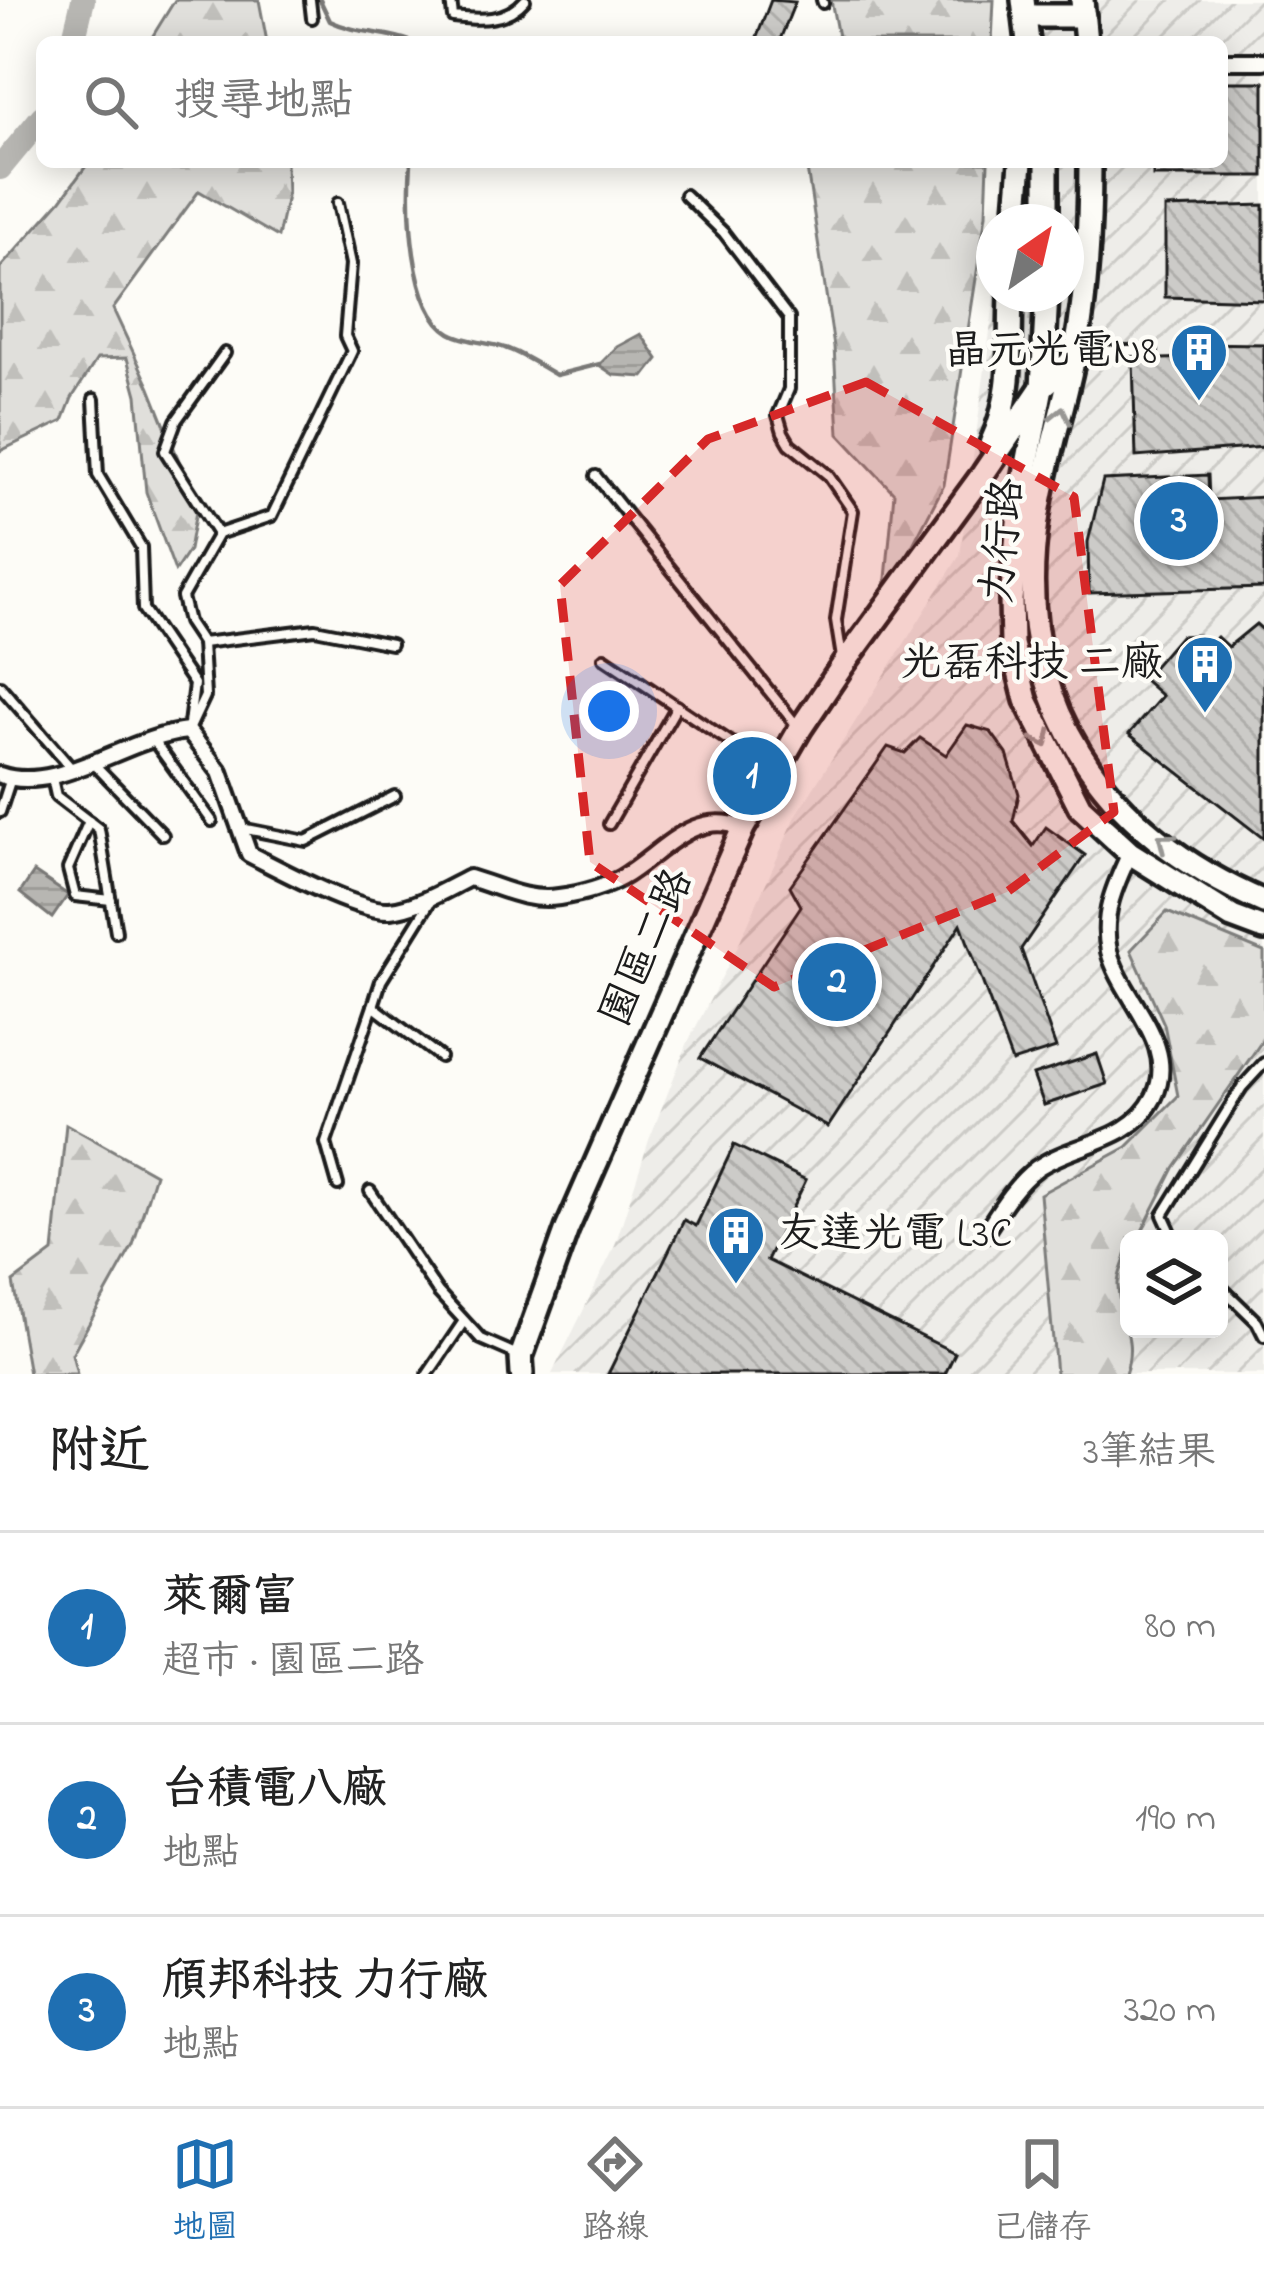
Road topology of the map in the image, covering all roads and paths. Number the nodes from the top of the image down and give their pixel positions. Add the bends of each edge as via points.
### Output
1 (310, 0) edge
2 (451, 0) edge
3 (525, 0) edge
4 (1024, 8) edge
5 (1083, 8) edge
6 (312, 18) dead end
7 (1228, 62) edge
8 (1264, 62) edge
9 (1020, 168) edge
10 (1047, 168) edge
11 (1090, 168) edge
12 (685, 195) dead end
13 (338, 203) dead end
14 (1018, 204) edge
15 (1047, 204) edge
16 (1011, 312) edge
17 (1046, 312) edge
18 (1152, 351) dead end
19 (225, 353) dead end
20 (1073, 360) junction
21 (1042, 387) junction
22 (94, 399) dead end
23 (983, 474) junction
24 (596, 476) dead end
25 (1020, 502) junction
26 (218, 534) junction
27 (904, 581) junction
28 (202, 643) junction
29 (391, 644) dead end
30 (604, 658) dead end
31 (843, 665) junction
32 (1049, 685) junction
33 (0, 686) edge
34 (1024, 691) junction
35 (677, 706) junction
36 (800, 729) junction
37 (188, 731) junction
38 (153, 740) junction
39 (91, 761) junction
40 (74, 770) junction
41 (775, 772) junction
42 (6, 777) edge
43 (52, 778) junction
44 (1109, 795) junction
45 (395, 796) dead end
46 (1080, 807) junction
47 (0, 812) edge
48 (212, 820) dead end
49 (89, 821) junction
50 (609, 824) dead end
51 (242, 828) junction
52 (743, 828) junction
53 (164, 835) dead end
54 (1130, 854) junction
55 (434, 896) junction
56 (111, 900) junction
57 (1264, 902) edge
58 (1264, 929) edge
59 (116, 932) dead end
60 (373, 1006) junction
61 (440, 1057) dead end
62 (1264, 1063) edge
63 (338, 1185) dead end
64 (370, 1191) dead end
65 (1170, 1230) edge
66 (985, 1234) dead end
67 (1228, 1294) edge
68 (464, 1321) junction
69 (1264, 1336) edge
70 (522, 1365) edge
71 (428, 1374) edge

1 - 6 lane
2 - 3 lane via 453,17 498,17
4 - 5 street
7 - 8 street
9 - 14 street
10 - 15 street
11 - 20 street, 力行路
12 - 31 lane via 789,318 783,432 853,511 836,620
13 - 26 lane via 351,263 345,336 352,351 272,516
16 - 27 street, 園區二路 via 1004,412 974,479
17 - 21 street, 力行路
18 - 20 lane
19 - 26 lane via 176,421 165,451
20 - 21 street, 園區二路
32 -> 20 street, 力行路 via 1031,603 1033,570
21 - 23 street, 園區二路
21 - 25 street, 力行路
22 - 37 lane via 98,475 140,547 142,609 194,684
23 - 25 street via 1006,472
23 - 27 street, 園區二路
24 - 36 lane
25 - 34 street, 力行路 via 1011,599
26 - 28 lane via 182,597
27 - 31 street, 園區二路
28 - 29 lane via 315,629
28 - 37 lane via 206,696
30 - 35 lane
31 - 36 street, 園區二路
32 - 34 lane
32 - 44 street, 力行路 via 1082,762
33 - 40 lane
34 -> 46 street, 力行路
35 - 41 lane
35 - 50 lane
36 - 41 street, 園區二路
37 - 38 street
37 - 51 street via 216,766
38 - 39 street
38 - 48 lane
39 - 40 street
39 - 53 lane
40 - 43 street
41 - 52 street, 園區二路
42 - 43 street
42 - 47 lane
43 - 49 lane via 56,796
44 - 46 lane
57 -> 44 street, 力行路 via 1226,885
45 - 51 lane via 305,841
46 - 54 street, 力行路
49 - 56 lane via 99,830
49 - 56 lane via 68,869 71,883 75,896
51 - 55 street via 250,854 368,907 388,910
52 - 55 street via 685,829 619,879 558,897 526,898 469,878
52 - 70 street, 園區二路 via 567,1228
54 - 58 street, 力行路
54 - 66 street via 1109,899 1109,951 1126,994 1150,1024 1156,1095 1134,1123 1036,1169
55 - 60 lane
56 - 59 lane
60 - 61 lane
60 - 63 lane via 326,1143
62 - 65 lane via 1163,1215
64 - 68 lane
67 - 69 lane
68 - 70 lane
68 - 71 lane

